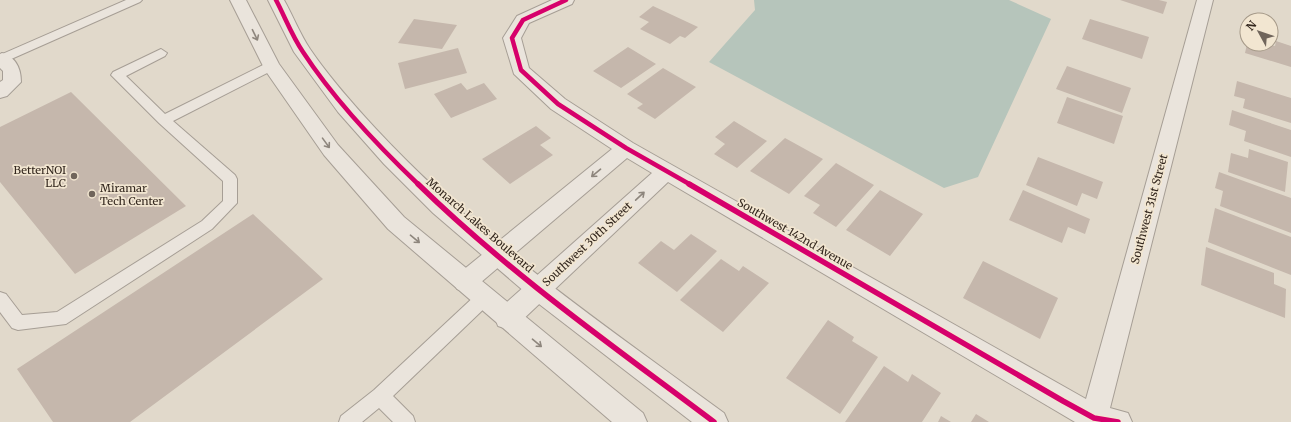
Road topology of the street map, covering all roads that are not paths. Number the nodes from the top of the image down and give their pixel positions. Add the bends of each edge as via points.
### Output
1 (136, 0) edge
2 (238, 0) edge
3 (276, 0) edge
4 (566, 0) edge
5 (1205, 0) edge
6 (161, 53) dead end
7 (1, 58) edge
8 (271, 66) junction
9 (0, 92) edge
10 (164, 120) junction
11 (626, 148) junction
12 (667, 171) junction
13 (498, 255) junction
14 (465, 282) junction
15 (539, 289) junction
16 (484, 298) junction
17 (0, 299) edge
18 (507, 318) junction
19 (380, 396) junction
20 (1094, 418) junction
21 (348, 422) edge
22 (406, 422) edge
23 (633, 422) edge
24 (714, 422) edge
25 (1118, 422) edge

1 - 7 lane
2 -> 8 street
3 - 13 street, Monarch Lakes Boulevard via 303,51 365,131 429,196
4 - 11 street, Southwest 142nd Avenue via 523,20 512,38 521,70 558,104
5 - 20 street, Southwest 31st Street
6 - 10 lane via 117,75
7 - 9 street via 12,70 12,82
8 - 10 lane
8 -> 14 street via 331,150 396,222
10 - 17 lane via 230,179 230,203 207,225 60,319 18,323
11 - 12 street, Southwest 142nd Avenue
11 -> 13 street
15 -> 12 street, Southwest 30th Street
12 - 20 street, Southwest 142nd Avenue
13 - 14 street
13 - 15 street, Monarch Lakes Boulevard
14 - 16 street
15 - 18 street, Southwest 30th Street
15 - 24 street, Monarch Lakes Boulevard
16 - 18 street
16 - 19 lane
18 -> 23 street
19 - 21 lane
19 - 22 lane
20 - 25 street, Southwest 142nd Avenue

